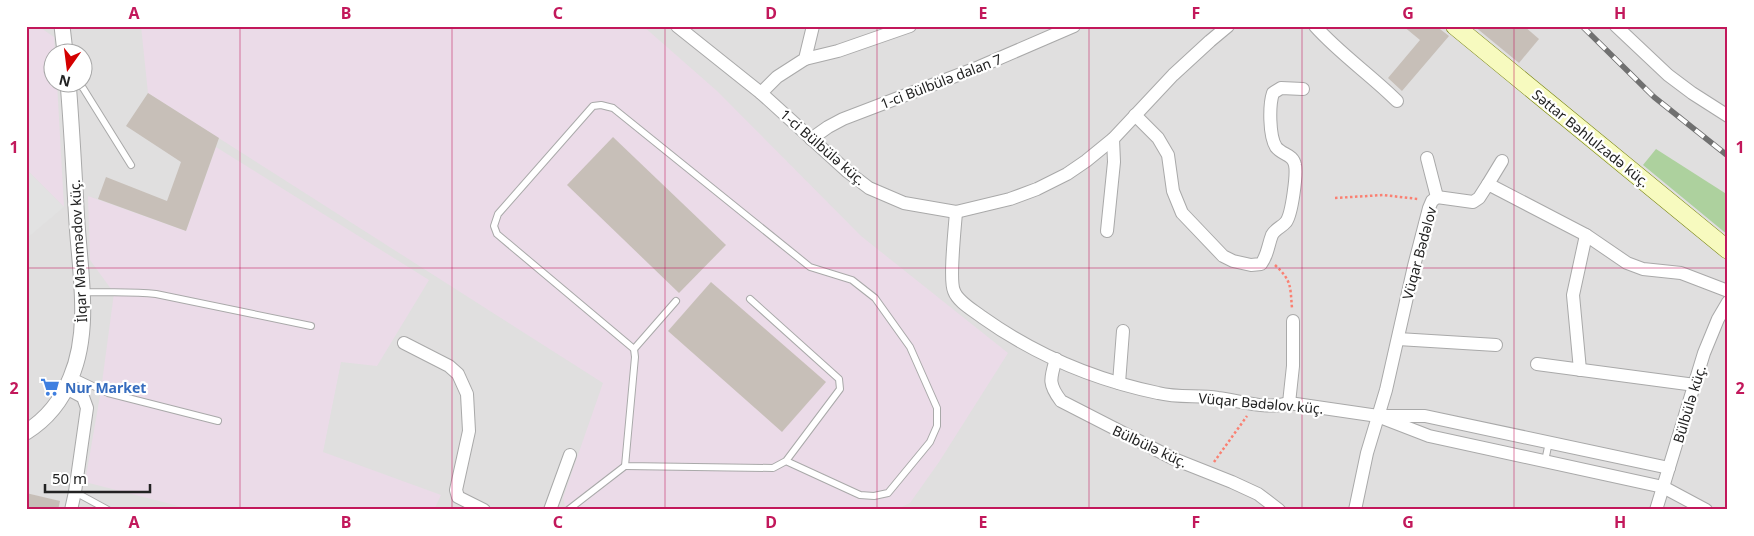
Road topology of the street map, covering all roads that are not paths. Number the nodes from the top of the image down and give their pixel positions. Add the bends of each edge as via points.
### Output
1 (62, 26) edge
2 (813, 26) edge
3 (910, 26) edge
4 (1074, 26) edge
5 (1228, 26) edge
6 (1315, 26) edge
7 (1454, 26) edge
8 (1616, 26) edge
9 (684, 28) edge
10 (64, 42) edge
11 (805, 59) junction
12 (1303, 89) dead end
13 (69, 92) edge
14 (85, 92) edge
15 (760, 93) junction
16 (1397, 101) dead end
17 (1135, 115) junction
18 (1728, 116) edge
19 (811, 139) junction
20 (1113, 139) junction
21 (1427, 158) dead end
22 (1502, 161) dead end
23 (131, 165) dead end
24 (1488, 184) junction
25 (1435, 199) junction
26 (956, 212) junction
27 (1108, 231) dead end
28 (1586, 235) junction
29 (1728, 250) edge
30 (1728, 291) edge
31 (82, 292) junction
32 (750, 299) dead end
33 (676, 301) dead end
34 (1728, 302) edge
35 (1293, 321) road end
36 (1723, 322) edge
37 (311, 326) dead end
38 (1123, 331) dead end
39 (1398, 339) junction
40 (404, 343) dead end
41 (1496, 345) dead end
42 (634, 350) junction
43 (1056, 359) junction
44 (1537, 364) dead end
45 (1580, 370) junction
46 (69, 382) junction
47 (1119, 383) junction
48 (1695, 385) junction
49 (1289, 403) junction
50 (1378, 416) junction
51 (218, 421) dead end
52 (26, 432) edge
53 (1549, 442) junction
54 (570, 455) dead end
55 (786, 461) junction
56 (1545, 461) junction
57 (624, 466) junction
58 (1669, 468) junction
59 (1663, 487) junction
60 (75, 492) junction
61 (70, 510) edge
62 (108, 510) edge
63 (484, 510) edge
64 (550, 510) edge
65 (568, 510) edge
66 (1279, 510) edge
67 (1355, 510) edge
68 (1656, 510) edge
69 (1706, 510) edge

1 - 10 street
2 - 11 street
3 - 11 street
4 - 19 street, 1-ci Bülbülə dalan 7 via 979,67 843,119
5 - 17 street, 1-ci Bülbülə küç. via 1173,75
6 - 16 street
7 - 29 main road, Səttar Bəhlulzadə küç.
8 - 18 street via 1668,76
9 - 15 street, 1-ci Bülbülə küç.
11 - 15 street via 777,76
12 - 17 street via 1281,88 1273,94 1270,104 1276,147 1292,157 1296,165 1290,216 1274,232 1261,264 1233,261 1216,250 1182,213 1173,191 1168,155 1158,138
13 - 31 street, İlqar Məmmədov küç.
14 - 23 lane
15 - 19 street, 1-ci Bülbülə küç.
17 - 20 street, 1-ci Bülbülə küç.
19 - 26 street, 1-ci Bülbülə küç. via 869,188 904,203
20 - 26 street, 1-ci Bülbülə küç. via 1068,174 1038,189
20 - 27 street
21 - 25 street
22 - 24 street
24 - 25 street, Vüqar Bədəlov via 1473,202
24 - 28 street
25 - 39 street, Vüqar Bədəlov via 1414,266
26 - 43 street, Vüqar Bədəlov küç. via 954,291 1003,332
28 - 30 street via 1627,263 1643,269 1680,273
28 - 45 street via 1573,295
31 - 37 lane via 156,294
31 - 46 street, İlqar Məmmədov küç. via 81,342
32 - 55 lane via 839,379 840,390
33 - 42 lane
34 - 36 street, Bülbülə küç.
35 - 49 street
36 - 48 street, Bülbülə küç. via 1704,353
38 - 47 street
39 - 41 street
39 - 50 street, Vüqar Bədəlov
40 - 63 street via 450,366 458,374 467,394 470,431 456,490 458,496
42 - 55 lane via 497,234 494,226 498,214 593,106 601,104 613,108 810,267 852,280 875,298 910,347 937,408 937,426 930,442 888,493 860,495
42 - 57 lane via 636,357
43 - 47 street, Vüqar Bədəlov küç.
43 - 66 street, Bülbülə küç. via 1050,378 1061,401 1174,459 1258,494
44 - 45 street
45 - 48 street
46 - 51 lane
46 - 52 street, İlqar Məmmədov küç. via 50,412
46 - 60 street via 83,397 87,408
47 - 49 street, Vüqar Bədəlov küç. via 1176,396 1218,398 1276,407
48 - 58 street, Bülbülə küç.
49 - 50 street, Vüqar Bədəlov küç.
50 - 53 street, Vüqar Bədəlov küç. via 1425,416
50 - 56 street via 1428,436
50 - 67 street, Vüqar Bədəlov
53 - 56 lane
53 - 58 street, Vüqar Bədəlov küç.
54 - 64 street
55 - 57 lane via 773,468
56 - 59 street
57 - 65 lane
58 - 59 street, Bülbülə küç.
59 - 68 street, Bülbülə küç.
59 - 69 street
60 - 61 street
60 - 62 lane

